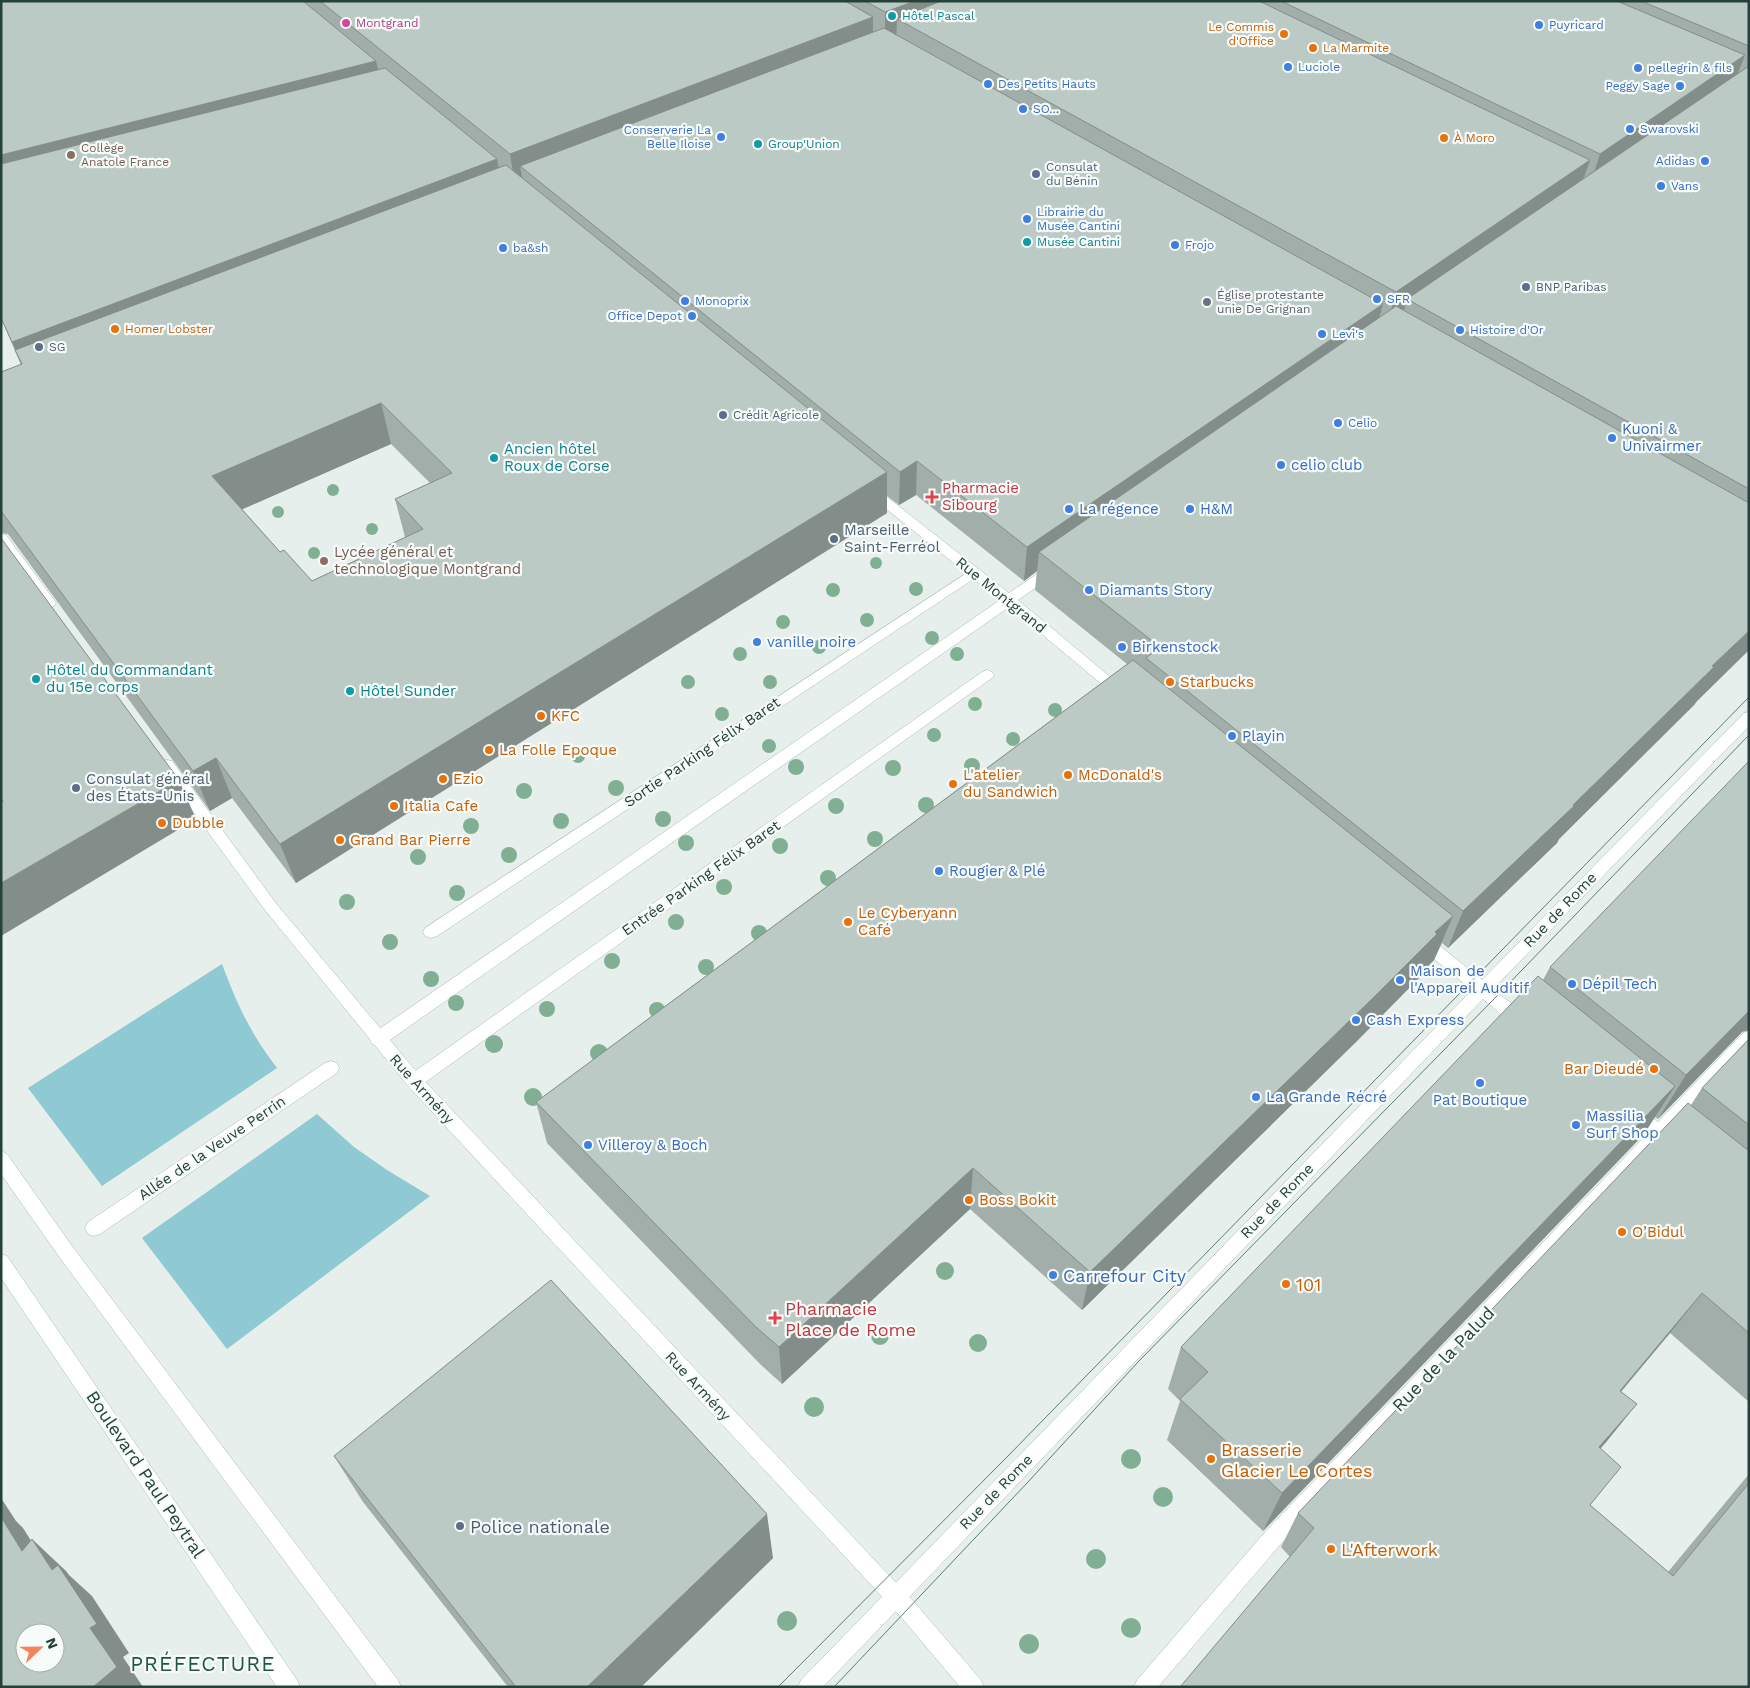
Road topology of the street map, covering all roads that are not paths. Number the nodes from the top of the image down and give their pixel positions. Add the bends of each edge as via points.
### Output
1 (862, 484) edge
2 (1, 538) edge
3 (1066, 561) edge
4 (973, 573) junction
5 (1009, 600) junction
6 (59, 617) edge
7 (987, 675) dead end
8 (1132, 702) edge
9 (1749, 717) edge
10 (158, 752) edge
11 (1409, 930) edge
12 (431, 932) dead end
13 (1488, 994) junction
14 (1531, 1030) edge
15 (378, 1038) junction
16 (1749, 1038) edge
17 (331, 1068) dead end
18 (414, 1081) junction
19 (1621, 1103) edge
20 (1658, 1133) junction
21 (1688, 1158) edge
22 (1, 1159) edge
23 (94, 1228) dead end
24 (1, 1262) edge
25 (895, 1596) junction
26 (290, 1687) edge
27 (391, 1687) edge
28 (808, 1687) edge
29 (974, 1687) edge
30 (1144, 1687) edge

1 - 4 street, Rue Montgrand
2 - 6 street
3 - 5 street
4 - 5 street, Rue Montgrand
4 - 12 street, Sortie Parking Félix Baret
5 - 8 street, Rue Montgrand
5 - 15 street
7 - 18 street, Entrée Parking Félix Baret
9 - 13 street, Rue de Rome
10 - 15 street, Rue Armény via 270,906
11 - 13 street
13 - 14 street
13 - 25 street, Rue de Rome
15 - 18 street, Rue Armény
16 - 20 street, Rue de la Palud
17 - 23 street, Allée de la Veuve Perrin
18 - 25 street, Rue Armény
19 - 20 street
20 - 21 street
20 - 30 street, Rue de la Palud via 1272,1539
22 - 27 street via 72,1260
24 - 26 street, Boulevard Paul Peytral
25 - 28 street, Rue de Rome
25 - 29 street, Rue Armény

